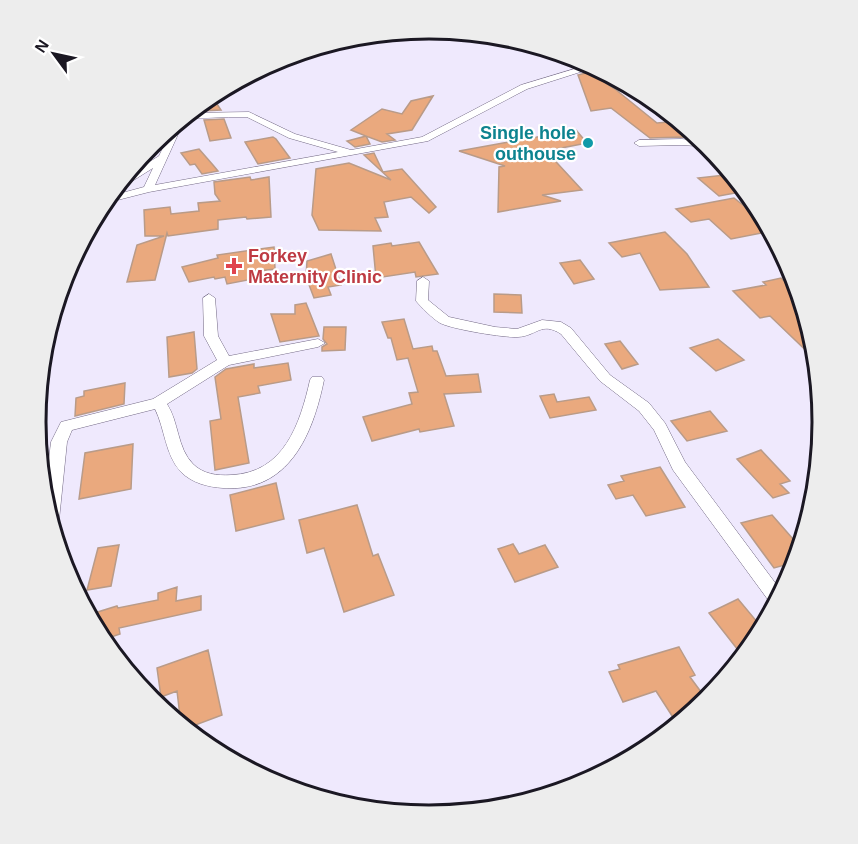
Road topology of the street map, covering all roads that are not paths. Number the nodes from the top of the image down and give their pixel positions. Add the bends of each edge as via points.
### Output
1 (580, 70) edge
2 (200, 115) edge
3 (173, 137) edge
4 (639, 143) dead end
5 (692, 143) edge
6 (353, 153) junction
7 (163, 158) junction
8 (137, 174) edge
9 (148, 189) junction
10 (120, 197) edge
11 (423, 281) dead end
12 (209, 298) dead end
13 (318, 343) dead end
14 (225, 361) junction
15 (317, 380) dead end
16 (158, 403) junction
17 (53, 495) edge
18 (772, 594) edge

1 - 6 street via 524,87 425,139
2 - 6 street via 249,115 292,136
3 - 7 street
4 - 5 street
6 - 9 street
7 - 8 street
7 - 9 street
9 - 10 street
11 - 18 street via 422,301 445,320 518,333 542,324 566,331 605,378 644,407 660,427 679,466
12 - 14 street via 211,336
13 - 14 street
14 - 16 street
15 - 16 street via 312,409 296,445 267,475 235,483 201,480 183,464
16 - 17 street via 66,426 58,442

